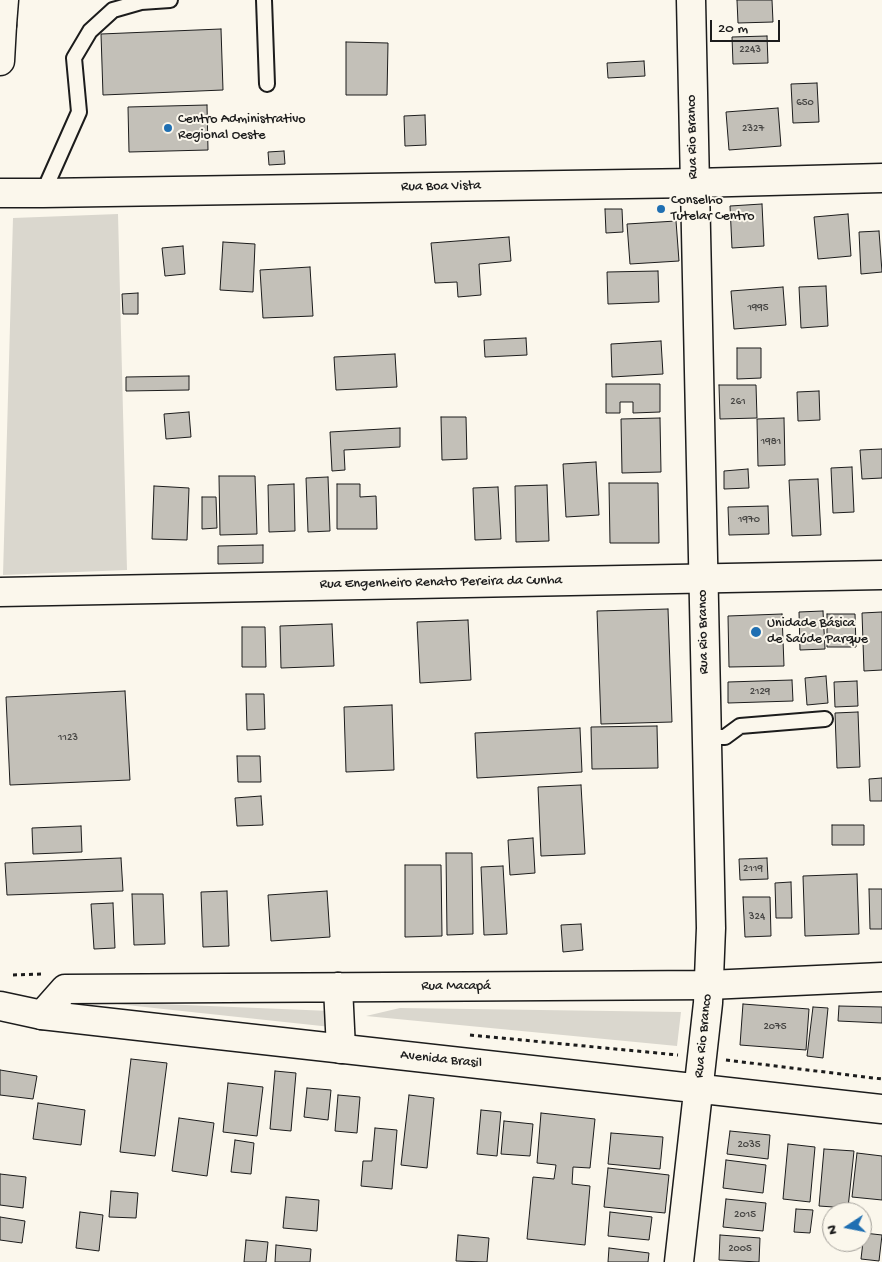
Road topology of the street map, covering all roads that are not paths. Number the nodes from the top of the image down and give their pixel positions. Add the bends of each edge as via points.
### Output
1 (170, 0) edge
2 (264, 0) edge
3 (691, 0) edge
4 (2, 16) edge
5 (0, 61) edge
6 (268, 84) dead end
7 (882, 178) edge
8 (694, 183) junction
9 (0, 192) edge
10 (43, 193) junction
11 (882, 575) edge
12 (703, 578) junction
13 (0, 592) edge
14 (824, 719) dead end
15 (707, 737) junction
16 (882, 978) edge
17 (710, 985) junction
18 (338, 987) junction
19 (0, 1006) edge
20 (42, 1015) junction
21 (341, 1049) junction
22 (698, 1088) junction
23 (882, 1109) edge
24 (679, 1262) edge

1 - 10 lane via 141,2 114,10 90,32 74,58 79,112
2 - 6 lane
3 - 8 street, Rua Rio Branco
4 - 5 street
7 - 8 street, Rua Boa Vista
8 - 10 street, Rua Boa Vista
8 - 12 street, Rua Rio Branco
9 - 10 street, Rua Boa Vista
11 - 12 street, Rua Engenheiro Renato Pereira da Cunha
12 - 13 street, Rua Engenheiro Renato Pereira da Cunha
12 - 15 street, Rua Rio Branco
14 - 15 lane via 740,726 725,737
15 - 17 street, Rua Rio Branco
16 - 17 street, Rua Macapá
17 - 18 street, Rua Macapá
17 - 22 street, Rua Rio Branco
18 - 20 street, Rua Macapá via 65,988
18 - 21 street
19 - 20 street, Avenida Brasil
20 - 21 street, Avenida Brasil
21 - 22 street, Avenida Brasil
22 - 23 street, Avenida Brasil
22 - 24 street, Rua Rio Branco

